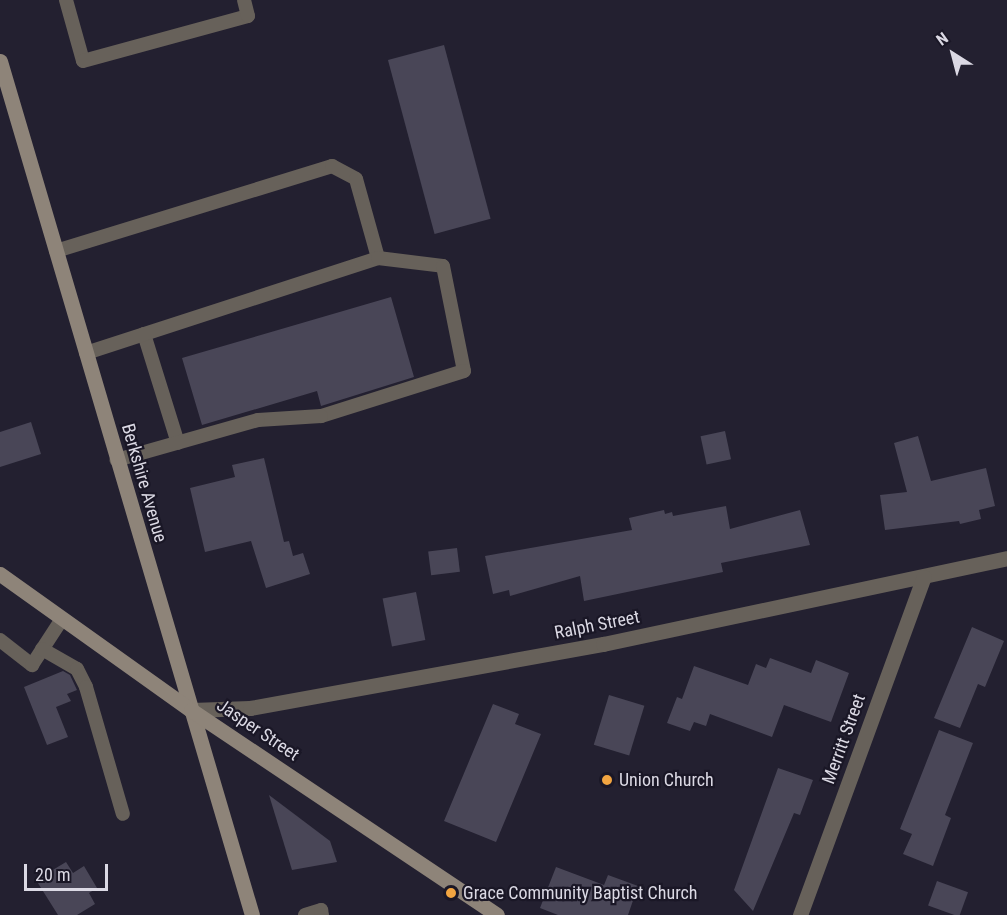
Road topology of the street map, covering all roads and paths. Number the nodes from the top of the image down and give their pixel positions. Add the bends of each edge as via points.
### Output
1 (66, 0) edge
2 (244, 0) edge
3 (0, 62) edge
4 (56, 251) junction
5 (378, 258) junction
6 (144, 334) junction
7 (86, 353) junction
8 (178, 443) junction
9 (117, 460) junction
10 (1007, 558) edge
11 (1, 577) edge
12 (924, 578) junction
13 (63, 618) junction
14 (0, 640) edge
15 (42, 650) junction
16 (191, 710) junction
17 (123, 814) dead end
18 (252, 915) edge
19 (305, 915) edge
20 (322, 915) edge
21 (497, 915) edge
22 (800, 915) edge

1 - 2 lane via 83,61 248,16
3 - 4 main road, Berkshire Avenue
4 - 5 lane via 332,166 356,179
4 - 7 main road, Berkshire Avenue
5 - 6 lane
5 - 8 lane via 443,266 464,371 321,416 258,420
6 - 7 lane
6 - 8 lane
7 - 9 main road, Berkshire Avenue
8 - 9 lane
9 - 16 main road, Berkshire Avenue
10 - 12 street, Ralph Street
11 - 13 main road, Jasper Street
12 - 16 street, Ralph Street via 603,644 250,708
12 - 22 street, Merritt Street
13 - 15 lane
13 - 16 main road, Jasper Street
14 - 15 lane via 32,665
15 - 17 lane via 77,669 86,687
16 - 18 main road, Berkshire Avenue
16 - 21 main road, Jasper Street
19 - 20 lane via 321,910

